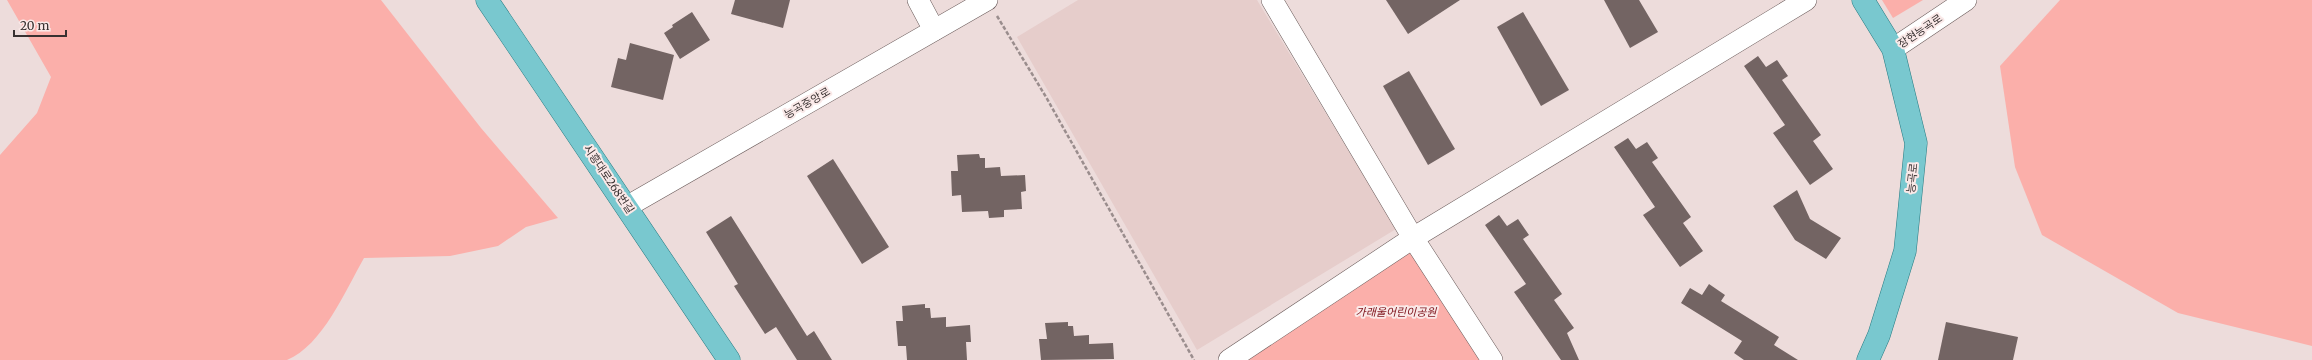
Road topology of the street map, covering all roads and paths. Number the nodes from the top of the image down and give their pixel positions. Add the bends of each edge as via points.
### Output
1 (487, 0) edge
2 (918, 0) edge
3 (1272, 0) edge
4 (1806, 0) edge
5 (1863, 0) edge
6 (1966, 0) edge
7 (991, 6) edge
8 (934, 30) junction
9 (1893, 48) junction
10 (628, 206) junction
11 (1413, 238) junction
12 (729, 360) edge
13 (1194, 360) edge
14 (1229, 360) edge
15 (1492, 360) edge
16 (1868, 360) edge

1 - 10 main road, 시흥대로268번길
2 - 8 street
3 - 11 street
4 - 11 street
5 - 9 main road, 능곡로
6 - 9 street, 장현능곡로
7 - 8 street, 능곡중앙로
7 - 13 path via 1046,97
8 - 10 street, 능곡중앙로
9 - 16 main road, 능곡로 via 1916,143 1905,251 1879,335
10 - 12 main road, 시흥대로268번길
11 - 14 street
11 - 15 street

